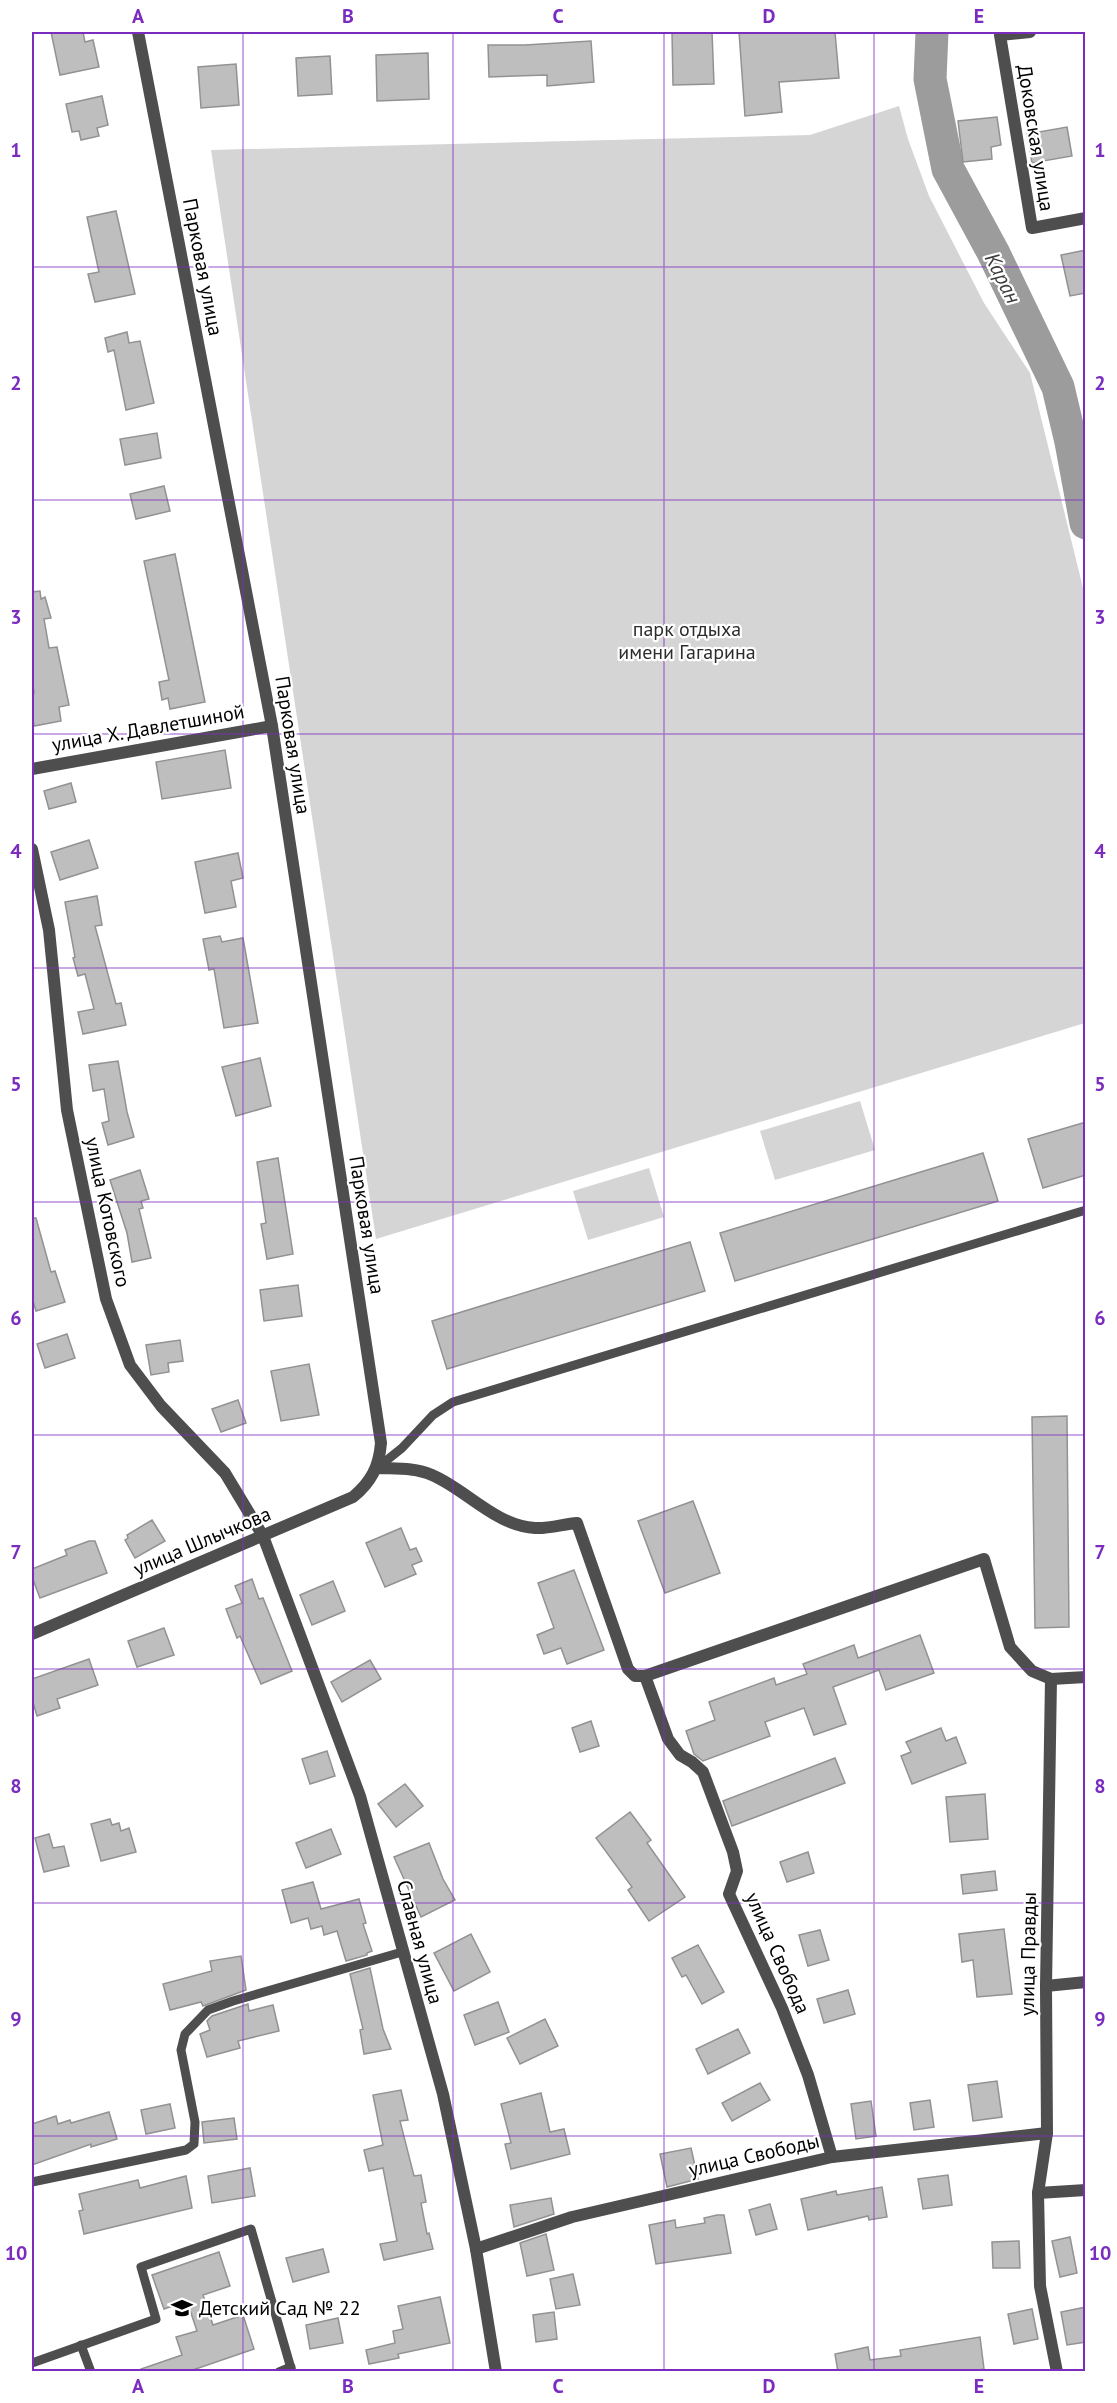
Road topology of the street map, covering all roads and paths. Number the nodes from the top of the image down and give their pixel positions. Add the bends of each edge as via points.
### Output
1 (138, 32) edge
2 (1030, 32) edge
3 (1086, 218) edge
4 (272, 726) junction
5 (32, 770) edge
6 (32, 849) edge
7 (1086, 1210) edge
8 (376, 1468) junction
9 (263, 1536) junction
10 (32, 1634) edge
11 (645, 1676) junction
12 (1086, 1677) edge
13 (1051, 1679) junction
14 (402, 1952) junction
15 (1086, 1982) edge
16 (1046, 1986) junction
17 (1047, 2133) junction
18 (832, 2157) junction
19 (32, 2182) edge
20 (1086, 2190) edge
21 (1038, 2193) junction
22 (476, 2249) junction
23 (81, 2345) junction
24 (32, 2363) edge
25 (292, 2369) edge
26 (91, 2372) edge
27 (279, 2372) edge
28 (496, 2372) edge
29 (1057, 2372) edge

1 - 4 street, Парковая улица
2 - 3 street, Доковская улица via 1000,36 1032,228
4 - 5 street, улица Х. Давлетшиной
4 - 8 street, Парковая улица via 381,1443
6 - 9 street, улица Котовского via 49,930 67,1110 106,1299 130,1365 161,1406 225,1473
7 - 8 lane via 453,1402 433,1415 402,1448
8 - 9 street, улица Шлычкова via 364,1488 353,1497
8 - 11 street via 412,1469 433,1475 483,1509 535,1528 577,1522 628,1669 635,1676
9 - 10 street, улица Шлычкова
9 - 14 street, Славная улица via 360,1796
11 - 13 street via 984,1559 1010,1647 1032,1671
11 - 18 street, улица Свобода via 668,1739 680,1755 703,1772 737,1870 729,1894 782,2007 808,2075
12 - 13 street
13 - 16 street, улица Правды
14 - 19 lane via 233,2001 208,2010 196,2020 184,2034 181,2050 195,2122 194,2144 186,2150
14 - 22 street, Славная улица via 443,2094
15 - 16 street
16 - 17 street, улица Правды
17 - 18 street, улица Свободы
17 - 21 street, улица Правды
18 - 22 street, улица Свободы via 572,2217
20 - 21 street
21 - 29 street, улица Правды via 1040,2286
22 - 28 street, Славная улица
23 - 24 lane
23 - 25 lane via 156,2319 141,2267 251,2229
23 - 26 lane
25 - 27 lane

